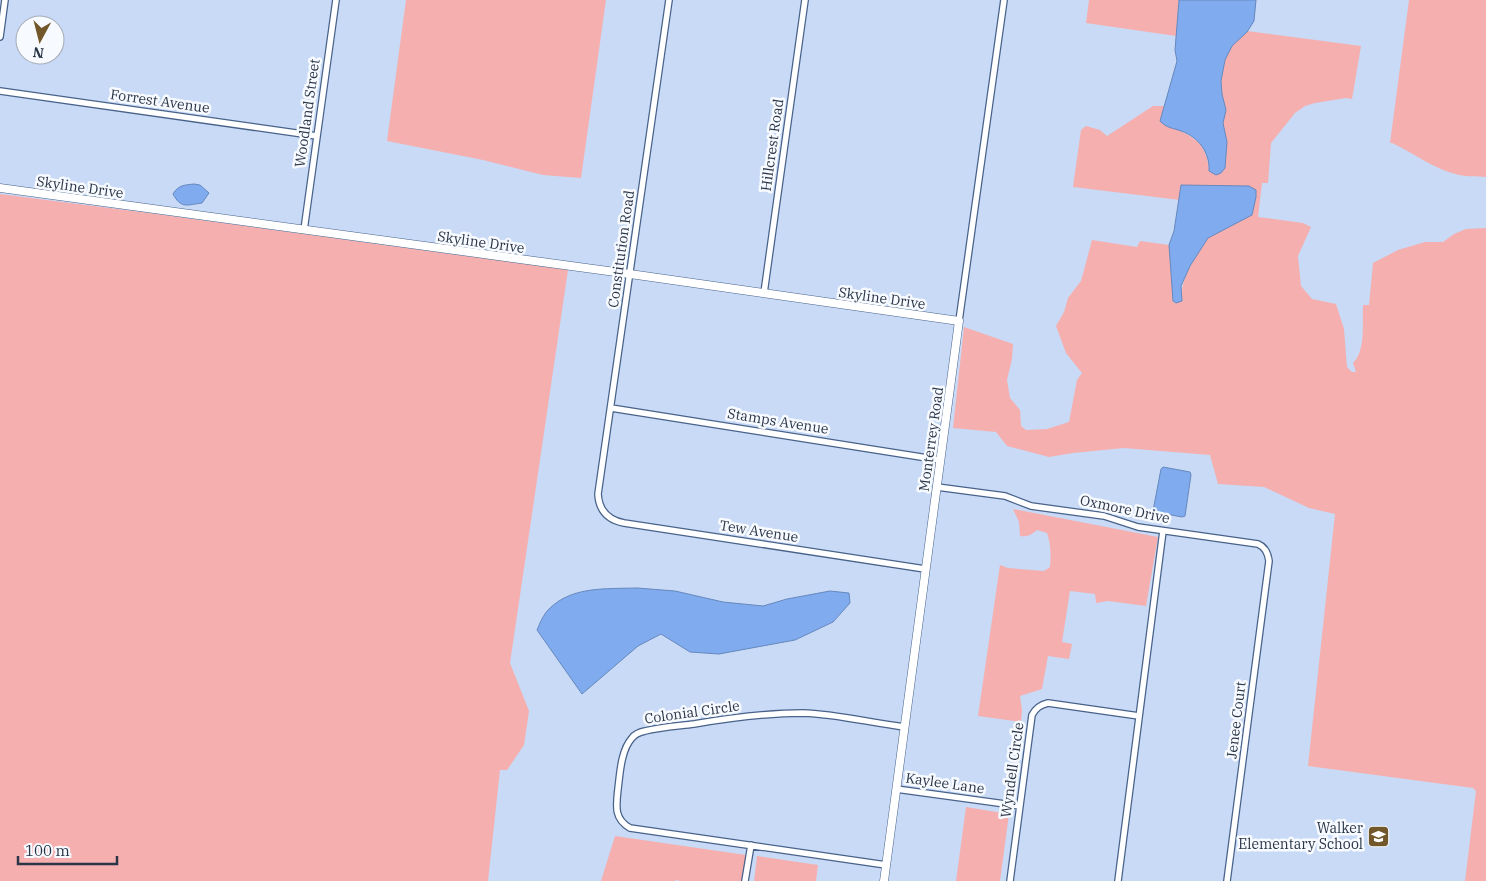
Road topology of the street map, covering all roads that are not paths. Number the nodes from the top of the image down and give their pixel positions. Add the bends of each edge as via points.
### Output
1 (5, 0) edge
2 (336, 0) edge
3 (669, 0) edge
4 (805, 0) edge
5 (1004, 0) edge
6 (0, 38) edge
7 (0, 91) edge
8 (317, 136) junction
9 (0, 188) edge
10 (304, 230) junction
11 (630, 274) junction
12 (764, 293) junction
13 (959, 321) junction
14 (611, 408) junction
15 (940, 460) junction
16 (937, 487) junction
17 (598, 502) joint
18 (1163, 531) junction
19 (1269, 561) joint
20 (925, 569) junction
21 (1139, 716) junction
22 (905, 726) junction
23 (896, 789) junction
24 (1020, 806) junction
25 (751, 845) junction
26 (886, 865) junction
27 (745, 881) edge
28 (884, 881) edge
29 (1010, 881) edge
30 (1118, 881) edge
31 (1227, 881) edge

1 - 6 street
2 - 8 street, Woodland Street
3 - 11 street, Constitution Road
4 - 12 street, Hillcrest Road
5 - 13 street, Monterrey Road
7 - 8 street, Forrest Avenue
8 - 10 street, Woodland Street
9 - 10 street, Skyline Drive
10 - 11 street, Skyline Drive
11 - 12 street, Skyline Drive
11 - 14 street, Constitution Road
12 - 13 street, Skyline Drive
13 - 15 street, Monterrey Road
14 - 15 street, Stamps Avenue
14 - 17 street, Constitution Road
15 - 16 street, Monterrey Road
16 - 18 street, Oxmore Drive via 1005,496 1031,506 1104,516
16 - 20 street, Monterrey Road
17 - 20 street, Tew Avenue via 603,513 617,522
18 - 19 street, Oxmore Drive via 1258,544 1267,552
18 - 21 street
19 - 31 street, Jenee Court
20 - 22 street, Monterrey Road
21 - 24 street, Wyndell Circle via 1048,704 1038,707 1032,715
21 - 30 street
22 - 23 street, Monterrey Road
22 - 25 street, Colonial Circle via 828,715 782,714 646,730 630,740 622,763 617,806 618,817 624,825 638,830
23 - 24 street, Kaylee Lane
23 - 26 street, Monterrey Road
24 - 29 street, Wyndell Circle
25 - 26 street, Colonial Circle
25 - 27 street
26 - 28 street, Monterrey Road

